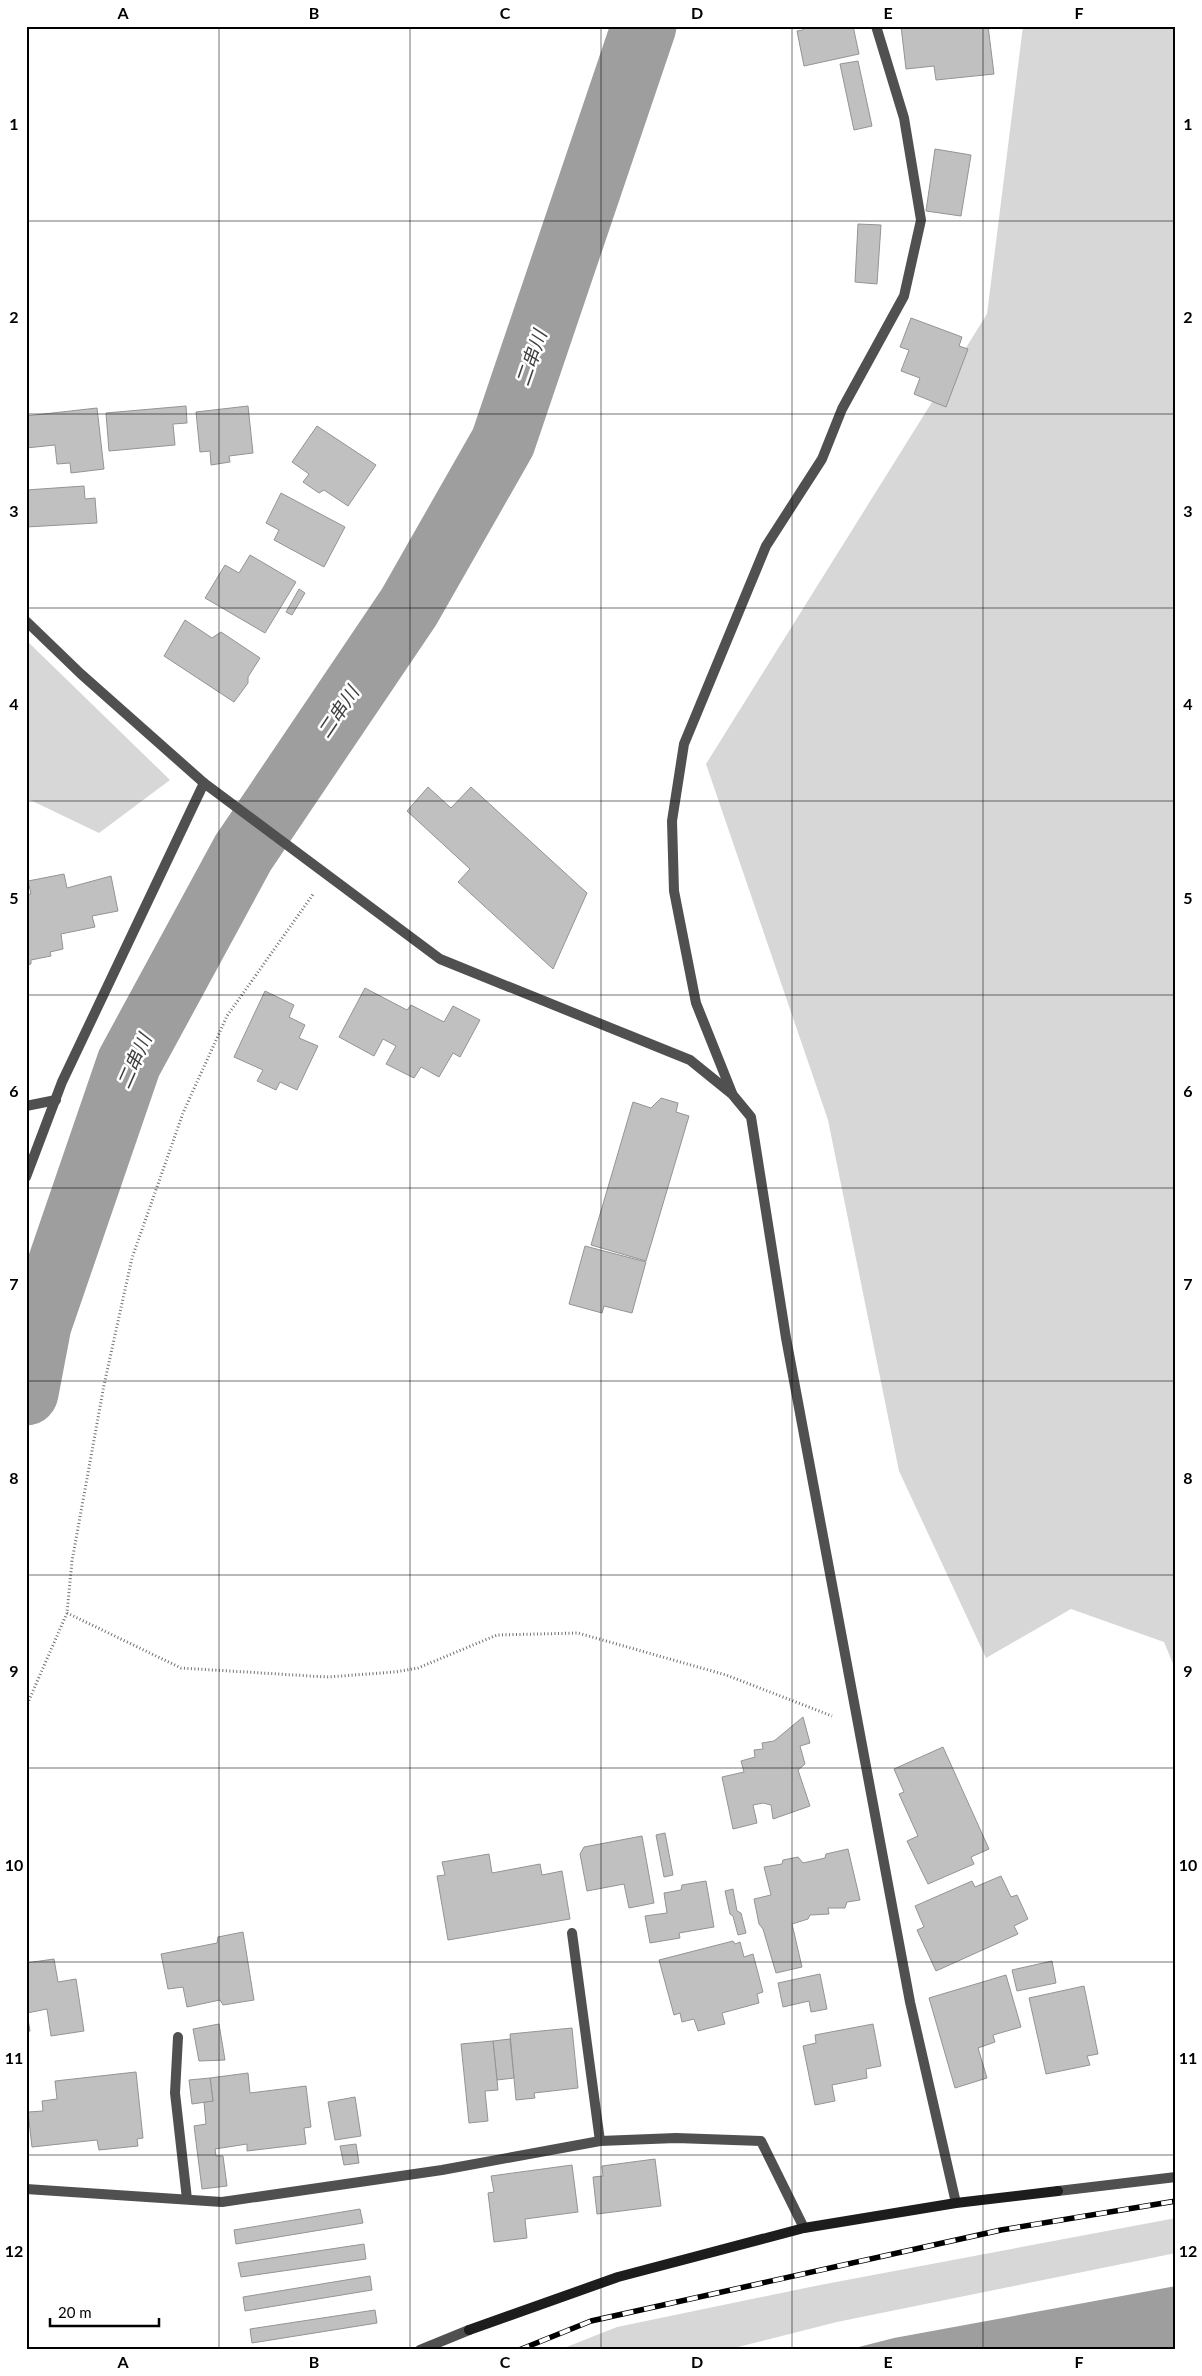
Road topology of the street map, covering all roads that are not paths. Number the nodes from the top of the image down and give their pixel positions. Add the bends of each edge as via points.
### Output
1 (876, 26) edge
2 (26, 621) edge
3 (204, 783) junction
4 (732, 1094) junction
5 (56, 1100) junction
6 (26, 1106) edge
7 (26, 1177) edge
8 (572, 1933) dead end
9 (178, 2037) dead end
10 (600, 2141) junction
11 (1176, 2177) edge
12 (26, 2189) edge
13 (187, 2200) junction
14 (956, 2203) junction
15 (804, 2228) junction
16 (420, 2350) edge

1 - 4 street via 904,118 921,220 904,296 842,409 822,459 766,546 684,744 672,821 674,891 696,1003
2 - 3 street via 80,674
3 - 4 street via 440,959 690,1060
3 - 5 street
4 - 14 street via 751,1117 786,1338 910,2002
5 - 6 street
5 - 7 street
8 - 10 street
9 - 13 street via 175,2093
10 - 13 street via 442,2170 222,2202
10 - 15 street via 676,2138 761,2141
11 - 14 street
12 - 13 street
14 - 15 street
15 - 16 street via 618,2276

